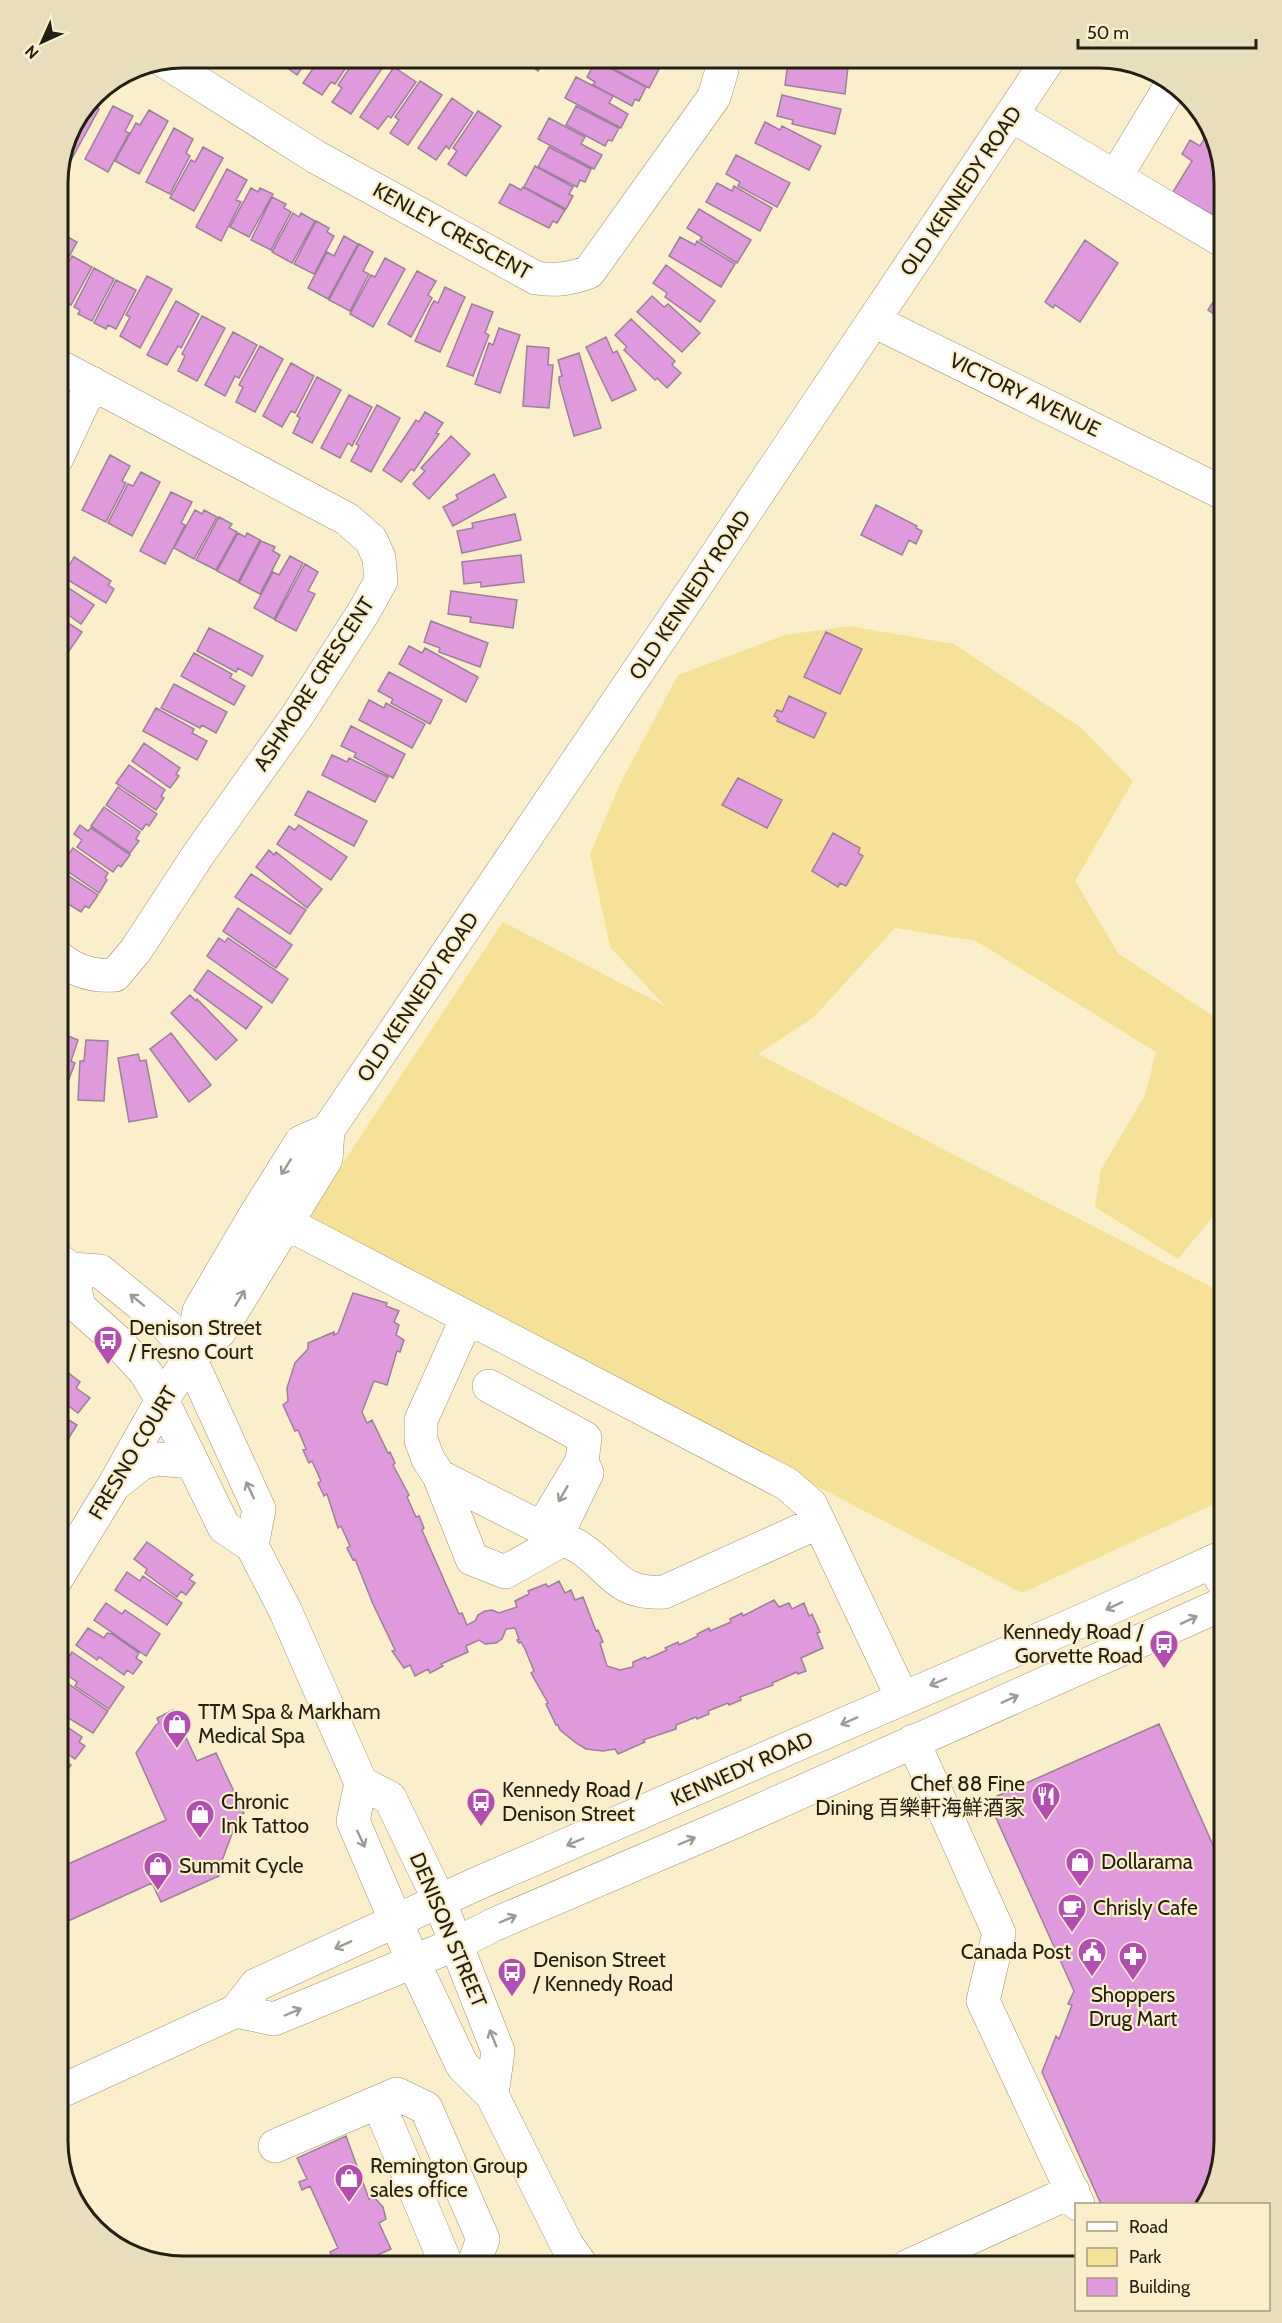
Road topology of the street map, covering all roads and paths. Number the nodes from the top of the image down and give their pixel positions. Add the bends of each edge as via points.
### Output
1 (175, 68) edge
2 (722, 68) edge
3 (1043, 68) edge
4 (1168, 90) edge
5 (1011, 115) junction
6 (1116, 176) junction
7 (1214, 235) edge
8 (874, 321) junction
9 (68, 371) edge
10 (92, 383) junction
11 (68, 434) edge
12 (1214, 488) edge
13 (68, 963) edge
14 (328, 1130) junction
15 (286, 1223) junction
16 (68, 1265) edge
17 (68, 1275) edge
18 (467, 1318) junction
19 (190, 1358) junction
20 (489, 1386) dead end
21 (162, 1400) junction
22 (191, 1461) junction
23 (439, 1476) junction
24 (114, 1485) junction
25 (819, 1522) junction
26 (554, 1534) junction
27 (252, 1546) junction
28 (68, 1560) edge
29 (1214, 1570) edge
30 (1214, 1609) edge
31 (902, 1697) junction
32 (913, 1741) junction
33 (361, 1784) junction
34 (440, 1902) junction
35 (397, 1922) junction
36 (456, 1944) junction
37 (413, 1961) junction
38 (237, 2011) junction
39 (68, 2088) edge
40 (492, 2095) junction
41 (378, 2102) junction
42 (275, 2146) dead end
43 (1076, 2198) edge
44 (442, 2255) edge
45 (477, 2255) edge
46 (574, 2255) edge
47 (933, 2256) edge

1 - 2 street, KENLEY CRESCENT via 316,157 536,278 554,281 589,272 714,97
3 - 5 street, OLD KENNEDY ROAD
4 - 6 street
5 - 6 street
5 - 8 street, OLD KENNEDY ROAD
6 - 7 street
8 - 12 street, VICTORY AVENUE
8 - 14 street, OLD KENNEDY ROAD
9 - 10 street, ASHMORE CRESCENT
10 - 11 street
10 - 13 street, ASHMORE CRESCENT via 347,519 371,540 379,558 381,581 297,716 136,950 115,975 97,977
14 - 15 street, OLD KENNEDY ROAD via 326,1159
14 -> 19 street via 301,1142 254,1217 200,1311
15 - 18 street
19 -> 15 street, OLD KENNEDY ROAD via 220,1332
19 -> 16 street via 166,1325 100,1271
17 - 21 street via 79,1307 132,1357
18 - 23 street via 421,1420 428,1459
18 - 25 street via 787,1484 811,1505
19 - 21 street, FRESNO COURT
27 -> 19 street via 259,1509
20 - 26 street via 585,1438 582,1461 587,1473
21 - 22 street
21 - 24 street, FRESNO COURT
22 - 24 street via 158,1459 142,1463
22 - 27 street via 224,1527
23 - 26 street
23 - 26 street via 472,1559 505,1572
24 - 28 street, FRESNO COURT
25 - 26 street via 664,1592 647,1593 617,1581 594,1557
25 - 31 street
27 - 33 street via 285,1610
29 -> 31 street, KENNEDY ROAD via 1086,1619
32 -> 30 street, KENNEDY ROAD
31 -> 34 street, KENNEDY ROAD
36 -> 32 street, KENNEDY ROAD
32 - 43 street via 999,1933 982,2001
33 - 34 street, DENISON STREET via 390,1798
33 -> 35 street, DENISON STREET via 353,1821
34 - 35 street, KENNEDY ROAD
34 - 36 street, DENISON STREET
35 - 37 street, DENISON STREET
35 -> 38 street, KENNEDY ROAD via 256,1985
36 - 37 street, KENNEDY ROAD
40 -> 36 street, DENISON STREET via 498,2051
38 -> 37 street, KENNEDY ROAD via 274,2019
37 - 40 street, DENISON STREET via 462,2065
38 - 39 street, KENNEDY ROAD
40 - 46 street, DENISON STREET
41 - 42 street
41 - 44 street
41 - 45 street via 397,2094 426,2108 483,2239
43 - 47 street

